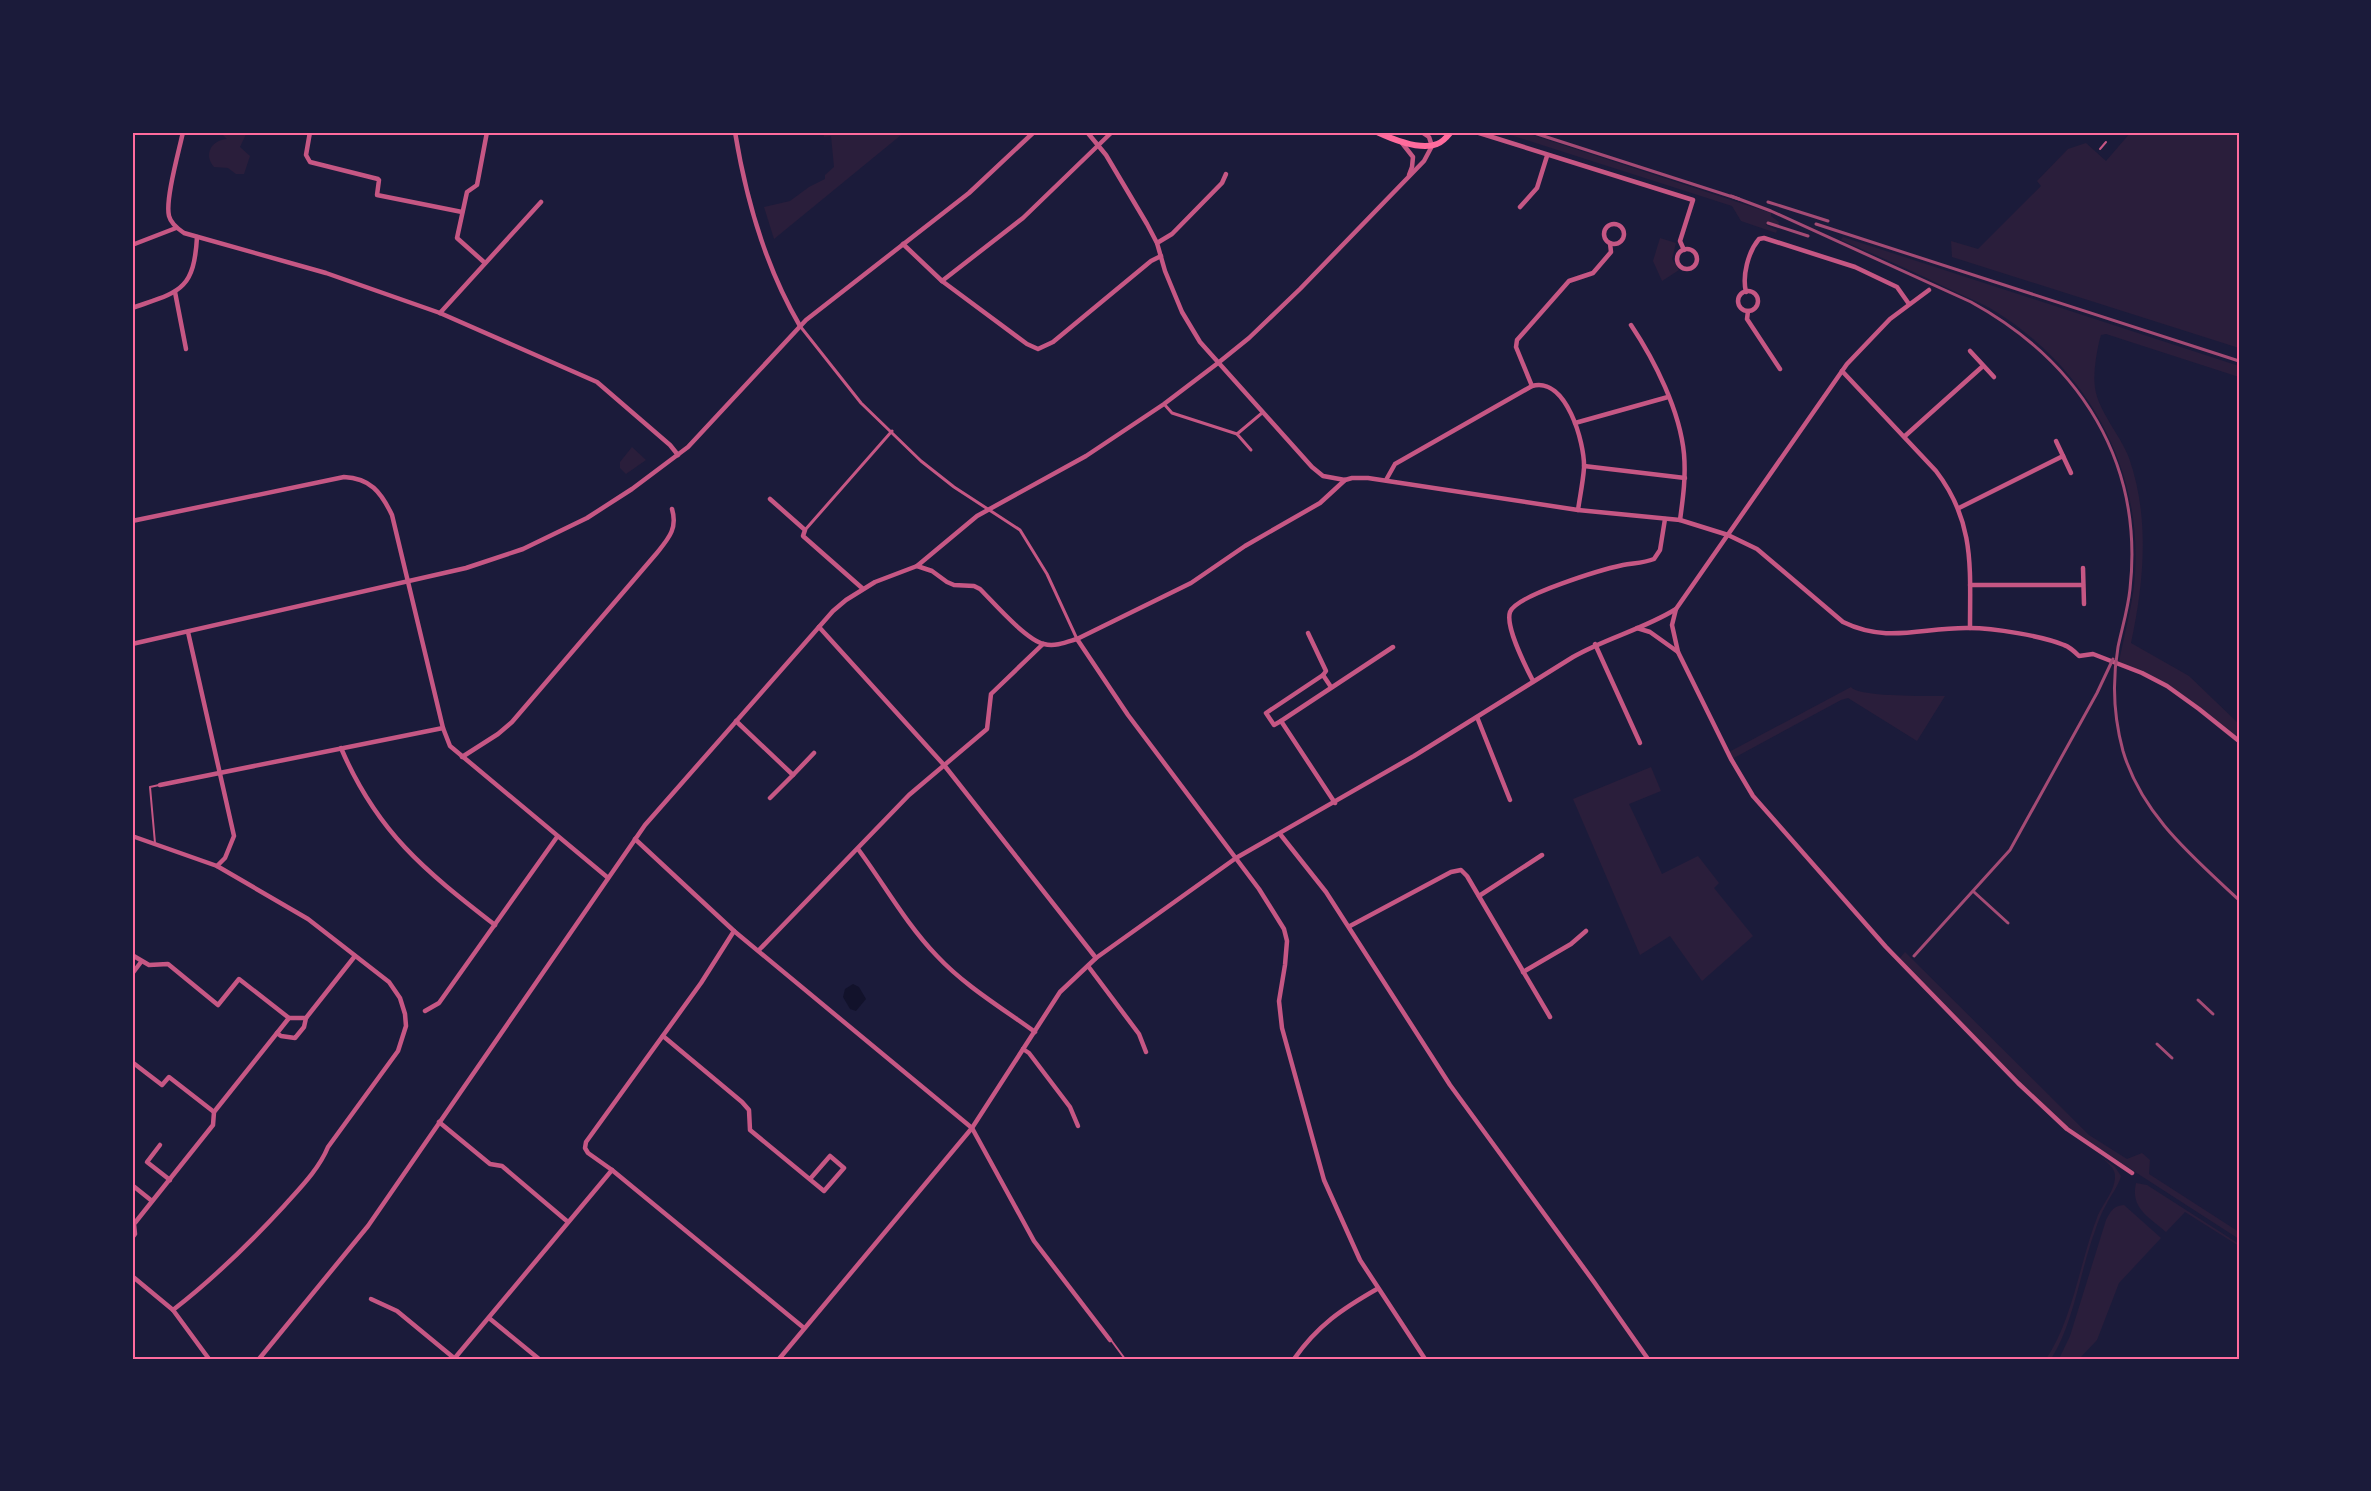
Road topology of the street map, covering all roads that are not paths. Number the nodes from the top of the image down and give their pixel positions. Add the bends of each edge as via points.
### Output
1 (183, 132) edge
2 (310, 132) edge
3 (487, 132) edge
4 (735, 132) edge
5 (1034, 132) edge
6 (1087, 132) edge
7 (1112, 132) edge
8 (1377, 132) edge
9 (1416, 132) edge
10 (1431, 132) edge
11 (1452, 132) edge
12 (1476, 132) edge
13 (1423, 133) edge
14 (1400, 141) junction
15 (2106, 142) dead end
16 (1099, 145) junction
17 (1432, 146) junction
18 (2100, 149) dead end
19 (1547, 156) junction
20 (1226, 174) dead end
21 (1404, 182) junction
22 (541, 202) dead end
23 (1520, 207) dead end
24 (462, 212) junction
25 (176, 228) junction
26 (197, 237) junction
27 (1157, 243) junction
28 (1610, 243) junction
29 (903, 244) junction
30 (132, 245) edge
31 (1684, 250) junction
32 (1161, 256) junction
33 (485, 263) junction
34 (942, 281) junction
35 (1929, 290) dead end
36 (175, 292) junction
37 (1746, 292) junction
38 (1909, 304) junction
39 (132, 308) edge
40 (1748, 311) junction
41 (440, 313) junction
42 (1631, 325) dead end
43 (800, 326) junction
44 (186, 349) dead end
45 (1970, 351) dead end
46 (1218, 363) junction
47 (1983, 366) junction
48 (1780, 369) dead end
49 (1842, 371) junction
50 (1994, 377) dead end
51 (1532, 386) junction
52 (1668, 397) junction
53 (1164, 404) junction
54 (1262, 413) junction
55 (1575, 423) junction
56 (892, 431) junction
57 (1237, 435) junction
58 (1905, 436) junction
59 (2056, 441) dead end
60 (1251, 450) dead end
61 (678, 455) junction
62 (2063, 456) junction
63 (1584, 466) junction
64 (2071, 473) dead end
65 (1685, 478) junction
66 (1345, 480) junction
67 (1386, 480) junction
68 (770, 499) dead end
69 (989, 508) junction
70 (1959, 508) junction
71 (672, 510) dead end
72 (1578, 510) junction
73 (1665, 519) junction
74 (132, 520) edge
75 (1680, 520) junction
76 (805, 530) junction
77 (1728, 536) junction
78 (917, 566) junction
79 (2083, 568) dead end
80 (410, 582) junction
81 (1970, 585) junction
82 (2083, 585) junction
83 (862, 588) junction
84 (2084, 604) dead end
85 (1676, 609) junction
86 (819, 627) junction
87 (1637, 628) junction
88 (1970, 628) junction
89 (188, 632) junction
90 (1308, 633) dead end
91 (1077, 639) junction
92 (132, 644) edge
93 (1043, 644) junction
94 (1595, 644) junction
95 (1393, 647) dead end
96 (1678, 652) junction
97 (1323, 675) junction
98 (1533, 681) junction
99 (1331, 687) junction
100 (1476, 717) junction
101 (1281, 720) junction
102 (736, 721) junction
103 (443, 728) junction
104 (2239, 741) edge
105 (1640, 743) dead end
106 (341, 748) junction
107 (814, 753) dead end
108 (462, 757) junction
109 (944, 765) junction
110 (221, 772) junction
111 (793, 775) junction
112 (160, 785) joint
113 (770, 798) dead end
114 (1510, 800) dead end
115 (1335, 803) junction
116 (1280, 834) junction
117 (132, 836) edge
118 (557, 837) junction
119 (635, 839) junction
120 (155, 843) junction
121 (858, 849) junction
122 (1542, 855) dead end
123 (1236, 858) junction
124 (217, 867) junction
125 (607, 878) junction
126 (1479, 896) junction
127 (495, 925) junction
128 (1350, 926) junction
129 (734, 931) junction
130 (1586, 931) dead end
131 (759, 950) junction
132 (132, 955) edge
133 (356, 956) junction
134 (1096, 958) junction
135 (141, 962) junction
136 (1088, 966) junction
137 (1523, 972) junction
138 (132, 974) edge
139 (425, 1011) dead end
140 (1550, 1017) dead end
141 (289, 1018) junction
142 (306, 1018) junction
143 (1035, 1032) junction
144 (277, 1033) junction
145 (663, 1036) junction
146 (1023, 1049) junction
147 (1146, 1052) dead end
148 (132, 1062) edge
149 (213, 1112) junction
150 (440, 1122) junction
151 (1078, 1126) dead end
152 (972, 1128) junction
153 (160, 1145) dead end
154 (612, 1170) junction
155 (2132, 1173) dead end
156 (810, 1179) junction
157 (170, 1180) junction
158 (132, 1185) edge
159 (152, 1201) junction
160 (568, 1222) junction
161 (132, 1238) edge
162 (132, 1276) edge
163 (1377, 1289) junction
164 (371, 1299) dead end
165 (173, 1310) junction
166 (489, 1318) junction
167 (804, 1329) junction
168 (1110, 1340) joint
169 (209, 1359) edge
170 (259, 1359) edge
171 (454, 1359) edge
172 (539, 1359) edge
173 (779, 1359) edge
174 (1125, 1359) edge
175 (1294, 1359) edge
176 (1425, 1359) edge
177 (1648, 1359) edge

1 - 25 street via 169,204 169,217
2 - 24 street via 306,155 310,162 378,179 377,195
3 - 24 street via 477,185 468,192
4 - 43 street via 768,261
5 - 29 street via 981,182
6 - 16 street
7 - 16 street
8 - 14 main road
9 - 13 main road
10 - 13 main road
11 - 17 main road
12 - 19 street
13 - 17 street
14 - 17 main road
14 - 21 street via 1413,157
15 - 18 lane
16 - 27 street
16 - 34 street via 1023,218
17 - 21 street
19 - 23 street via 1537,188
19 - 31 street via 1693,200 1680,242
20 - 27 street via 1222,183 1172,234
21 - 46 street via 1273,315
22 - 33 street
24 - 33 street via 457,237
25 - 26 street
25 - 30 street
26 - 36 street via 191,274
26 - 41 street via 326,273
27 - 32 street
28 - 28 street via 1622,239 1618,225 1605,230
28 - 51 street via 1611,252 1593,273 1569,281 1517,340 1516,347
29 - 34 street
29 - 43 street
31 - 31 street via 1678,262 1691,268 1697,256
32 - 34 street via 1038,350
32 - 46 street via 1191,329
33 - 41 street
35 - 38 street
36 - 39 street
36 - 44 street
37 - 38 street via 1743,279 1755,244 1764,238 1855,267 1897,287
37 - 40 street via 1740,295 1738,303
37 - 40 street via 1754,294 1758,301
38 - 49 street
40 - 48 street via 1747,319
41 - 61 street via 597,382
42 - 52 street via 1651,355
43 - 56 street via 861,403
43 - 61 street
45 - 47 street
46 - 53 street
46 - 54 street
47 - 50 street
47 - 58 street
49 - 58 street
49 - 77 street
51 - 55 street via 1542,384 1553,390
51 - 67 street via 1395,464
52 - 55 street
52 - 65 street via 1684,452
53 - 57 street via 1172,413
53 - 69 street via 1086,456
54 - 57 street
54 - 66 street via 1323,476
55 - 63 street
56 - 69 street via 954,487
56 - 76 street
57 - 60 street
58 - 70 street via 1947,485
59 - 62 street
61 - 80 street via 604,507 538,542 486,562
62 - 64 street
62 - 70 street
63 - 65 street
63 - 72 street
65 - 75 street
66 - 67 street
66 - 91 street via 1320,502 1191,583
67 - 72 street
68 - 76 street
69 - 78 street
69 - 91 street via 1028,541
70 - 81 street via 1969,548
71 - 108 street via 673,530 656,554 512,722
72 - 73 street
73 - 75 street
73 - 98 street via 1660,550 1654,559 1581,577 1516,604 1509,623
74 - 80 street via 344,477 357,478 370,483 385,501 395,523
75 - 77 street
76 - 83 street via 803,536
77 - 85 street
77 - 88 street via 1757,549 1843,622 1858,629 1892,635
78 - 83 street
78 - 93 street via 946,582 980,589 1014,623
79 - 82 street
80 - 89 street
80 - 103 street
81 - 82 street
81 - 88 street
82 - 84 street
83 - 86 street
85 - 87 street
85 - 96 street via 1672,625
86 - 102 street
86 - 109 street
87 - 94 street
87 - 96 street via 1650,632
88 - 104 street via 2028,636 2066,646 2079,656 2093,654 2116,661 2167,686
89 - 92 street
89 - 110 street
90 - 97 street via 1326,671
91 - 93 street
91 - 123 street via 1128,715
93 - 109 street via 991,694 987,729
94 - 98 street
94 - 105 street
95 - 99 street
96 - 155 street via 1753,796 1886,947 2045,1110
97 - 99 street
97 - 101 street via 1266,712 1274,725
98 - 100 street
99 - 101 street
100 - 114 street
100 - 115 street
101 - 115 street
102 - 111 street
102 - 119 street
103 - 106 street
103 - 108 street via 450,746
106 - 110 street
106 - 127 street via 383,824 420,865
107 - 111 street
108 - 118 street
109 - 121 street
109 - 134 street
110 - 112 street
110 - 124 street via 234,836
111 - 113 street
112 - 120 lane via 150,787
115 - 116 street
116 - 123 street
116 - 128 street
117 - 120 street
118 - 125 street
118 - 127 street
119 - 125 street
119 - 129 street
120 - 124 street
121 - 131 street
121 - 143 street via 936,956
122 - 126 street
123 - 134 street
123 - 163 street via 1284,929 1286,965 1279,1001 1290,1061 1324,1180
124 - 133 street via 308,919
125 - 150 street
126 - 128 street via 1461,870 1451,872
126 - 137 street
127 - 139 street via 439,1003
128 - 177 street via 1450,1085
129 - 131 street
129 - 145 street
130 - 137 street
131 - 152 street
132 - 135 street
133 - 142 street
133 - 165 street via 389,982 400,998 406,1026 398,1051 296,1192 226,1264
134 - 136 street
135 - 138 street
135 - 141 street via 168,964 218,1005 239,979
136 - 143 street via 1060,992
136 - 147 street via 1139,1034
137 - 140 street
141 - 142 street
141 - 144 street
142 - 144 street via 295,1038
143 - 146 street
144 - 149 street
145 - 154 street via 586,1142 588,1153
145 - 156 street via 742,1102 749,1110 750,1130
146 - 151 street via 1070,1107
146 - 152 street
148 - 149 street via 162,1086 169,1077
149 - 157 street via 213,1125
150 - 160 street via 490,1164 502,1166
150 - 170 street via 368,1226
152 - 167 street
152 - 168 street via 1034,1241
153 - 157 street via 147,1162
154 - 160 street
154 - 167 street
156 - 156 street via 824,1191 844,1168 830,1156
157 - 159 street
158 - 159 street
159 - 161 street via 134,1224
160 - 166 street
162 - 165 street
163 - 175 street via 1322,1324
163 - 176 street
164 - 171 street via 397,1311
165 - 169 street
166 - 171 street
166 - 172 street
167 - 173 street
168 - 174 lane

